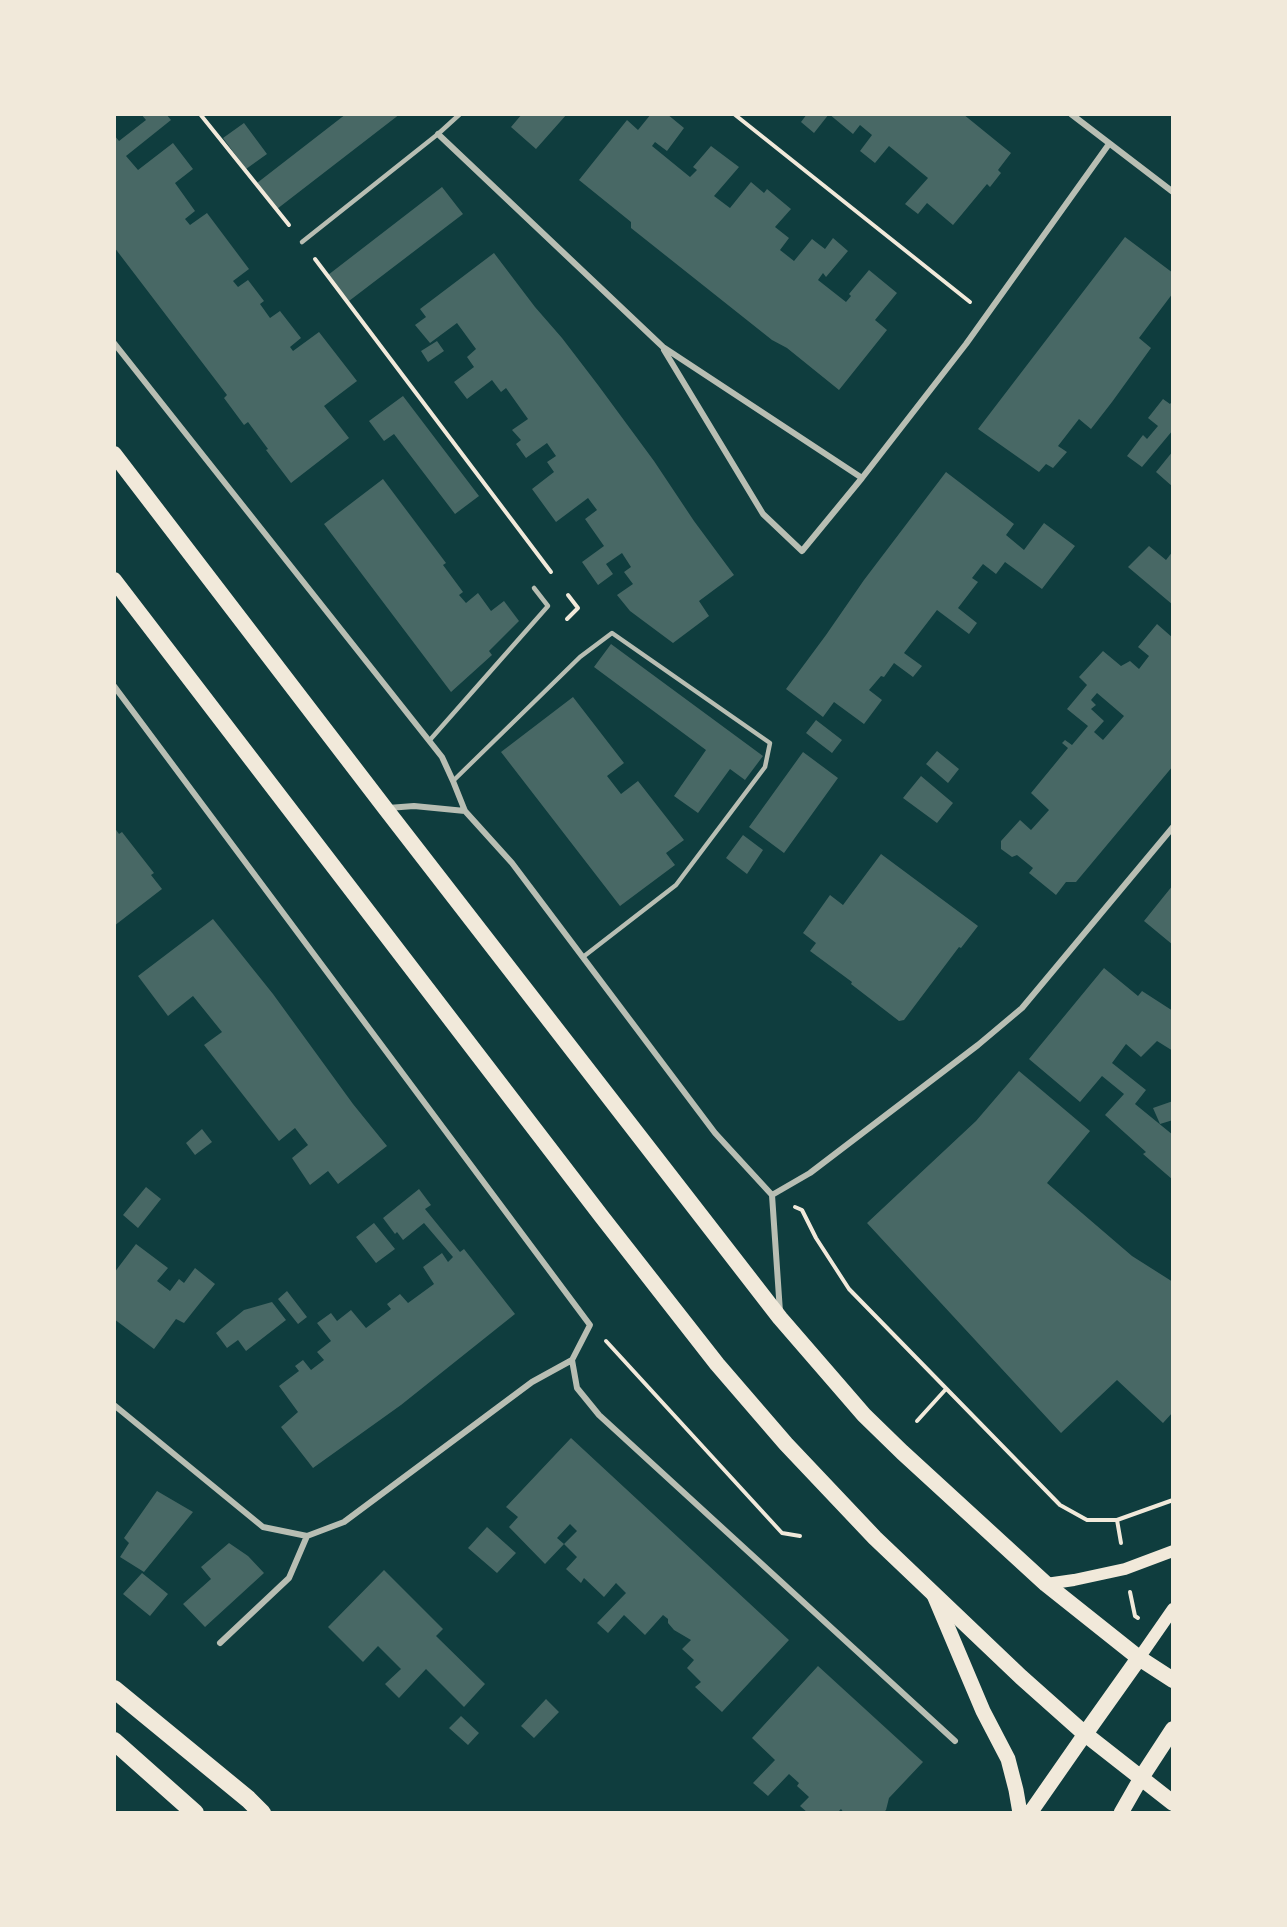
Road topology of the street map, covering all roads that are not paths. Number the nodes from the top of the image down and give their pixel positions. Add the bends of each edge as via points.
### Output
1 (460, 114) edge
2 (1071, 114) edge
3 (438, 134) junction
4 (1109, 144) junction
5 (1173, 192) edge
6 (302, 242) road end
7 (114, 343) edge
8 (663, 347) junction
9 (114, 454) edge
10 (862, 478) junction
11 (114, 580) edge
12 (534, 588) dead end
13 (114, 686) edge
14 (429, 741) junction
15 (453, 780) junction
16 (385, 808) junction
17 (465, 811) junction
18 (1173, 827) edge
19 (583, 957) junction
20 (772, 1195) junction
21 (780, 1318) junction
22 (572, 1360) junction
23 (114, 1405) edge
24 (307, 1536) junction
25 (1173, 1551) edge
26 (1046, 1584) junction
27 (934, 1595) junction
28 (1173, 1609) edge
29 (219, 1643) dead end
30 (1139, 1658) junction
31 (1173, 1680) edge
32 (114, 1689) edge
33 (1173, 1729) edge
34 (1085, 1734) junction
35 (114, 1741) edge
36 (955, 1741) dead end
37 (1141, 1779) junction
38 (1173, 1803) edge
39 (195, 1813) edge
40 (262, 1813) edge
41 (1020, 1813) edge
42 (1030, 1813) edge
43 (1121, 1813) edge

1 - 3 lane
2 - 4 street
3 - 6 lane
3 - 8 street
4 - 5 street
4 - 10 street via 966,344
7 - 14 street
8 - 10 street
8 - 10 street via 763,514 802,551
9 - 16 highway
11 - 27 highway via 717,1364 786,1444
12 - 14 lane via 548,606
13 - 22 street via 590,1325
14 - 15 street
15 - 17 street
15 - 19 lane via 580,657 612,633 770,743 765,767 676,885
16 - 17 street via 414,806
16 - 21 highway
17 - 19 street via 512,863
18 - 20 street via 1022,1008 810,1173
19 - 20 street via 715,1132
20 - 21 street
21 - 26 highway via 864,1415
22 - 24 street via 532,1382 344,1522
22 - 36 street via 577,1388 598,1415
23 - 24 street via 263,1527
24 - 29 street via 289,1578
25 - 26 main road via 1125,1569
26 - 30 highway
27 - 34 highway
27 - 41 main road via 983,1711 1008,1759
28 - 30 main road
30 - 31 highway
30 - 34 highway
32 - 40 highway
33 - 37 highway
34 - 37 highway
34 - 42 main road
35 - 39 highway
37 - 38 highway
37 - 43 main road

